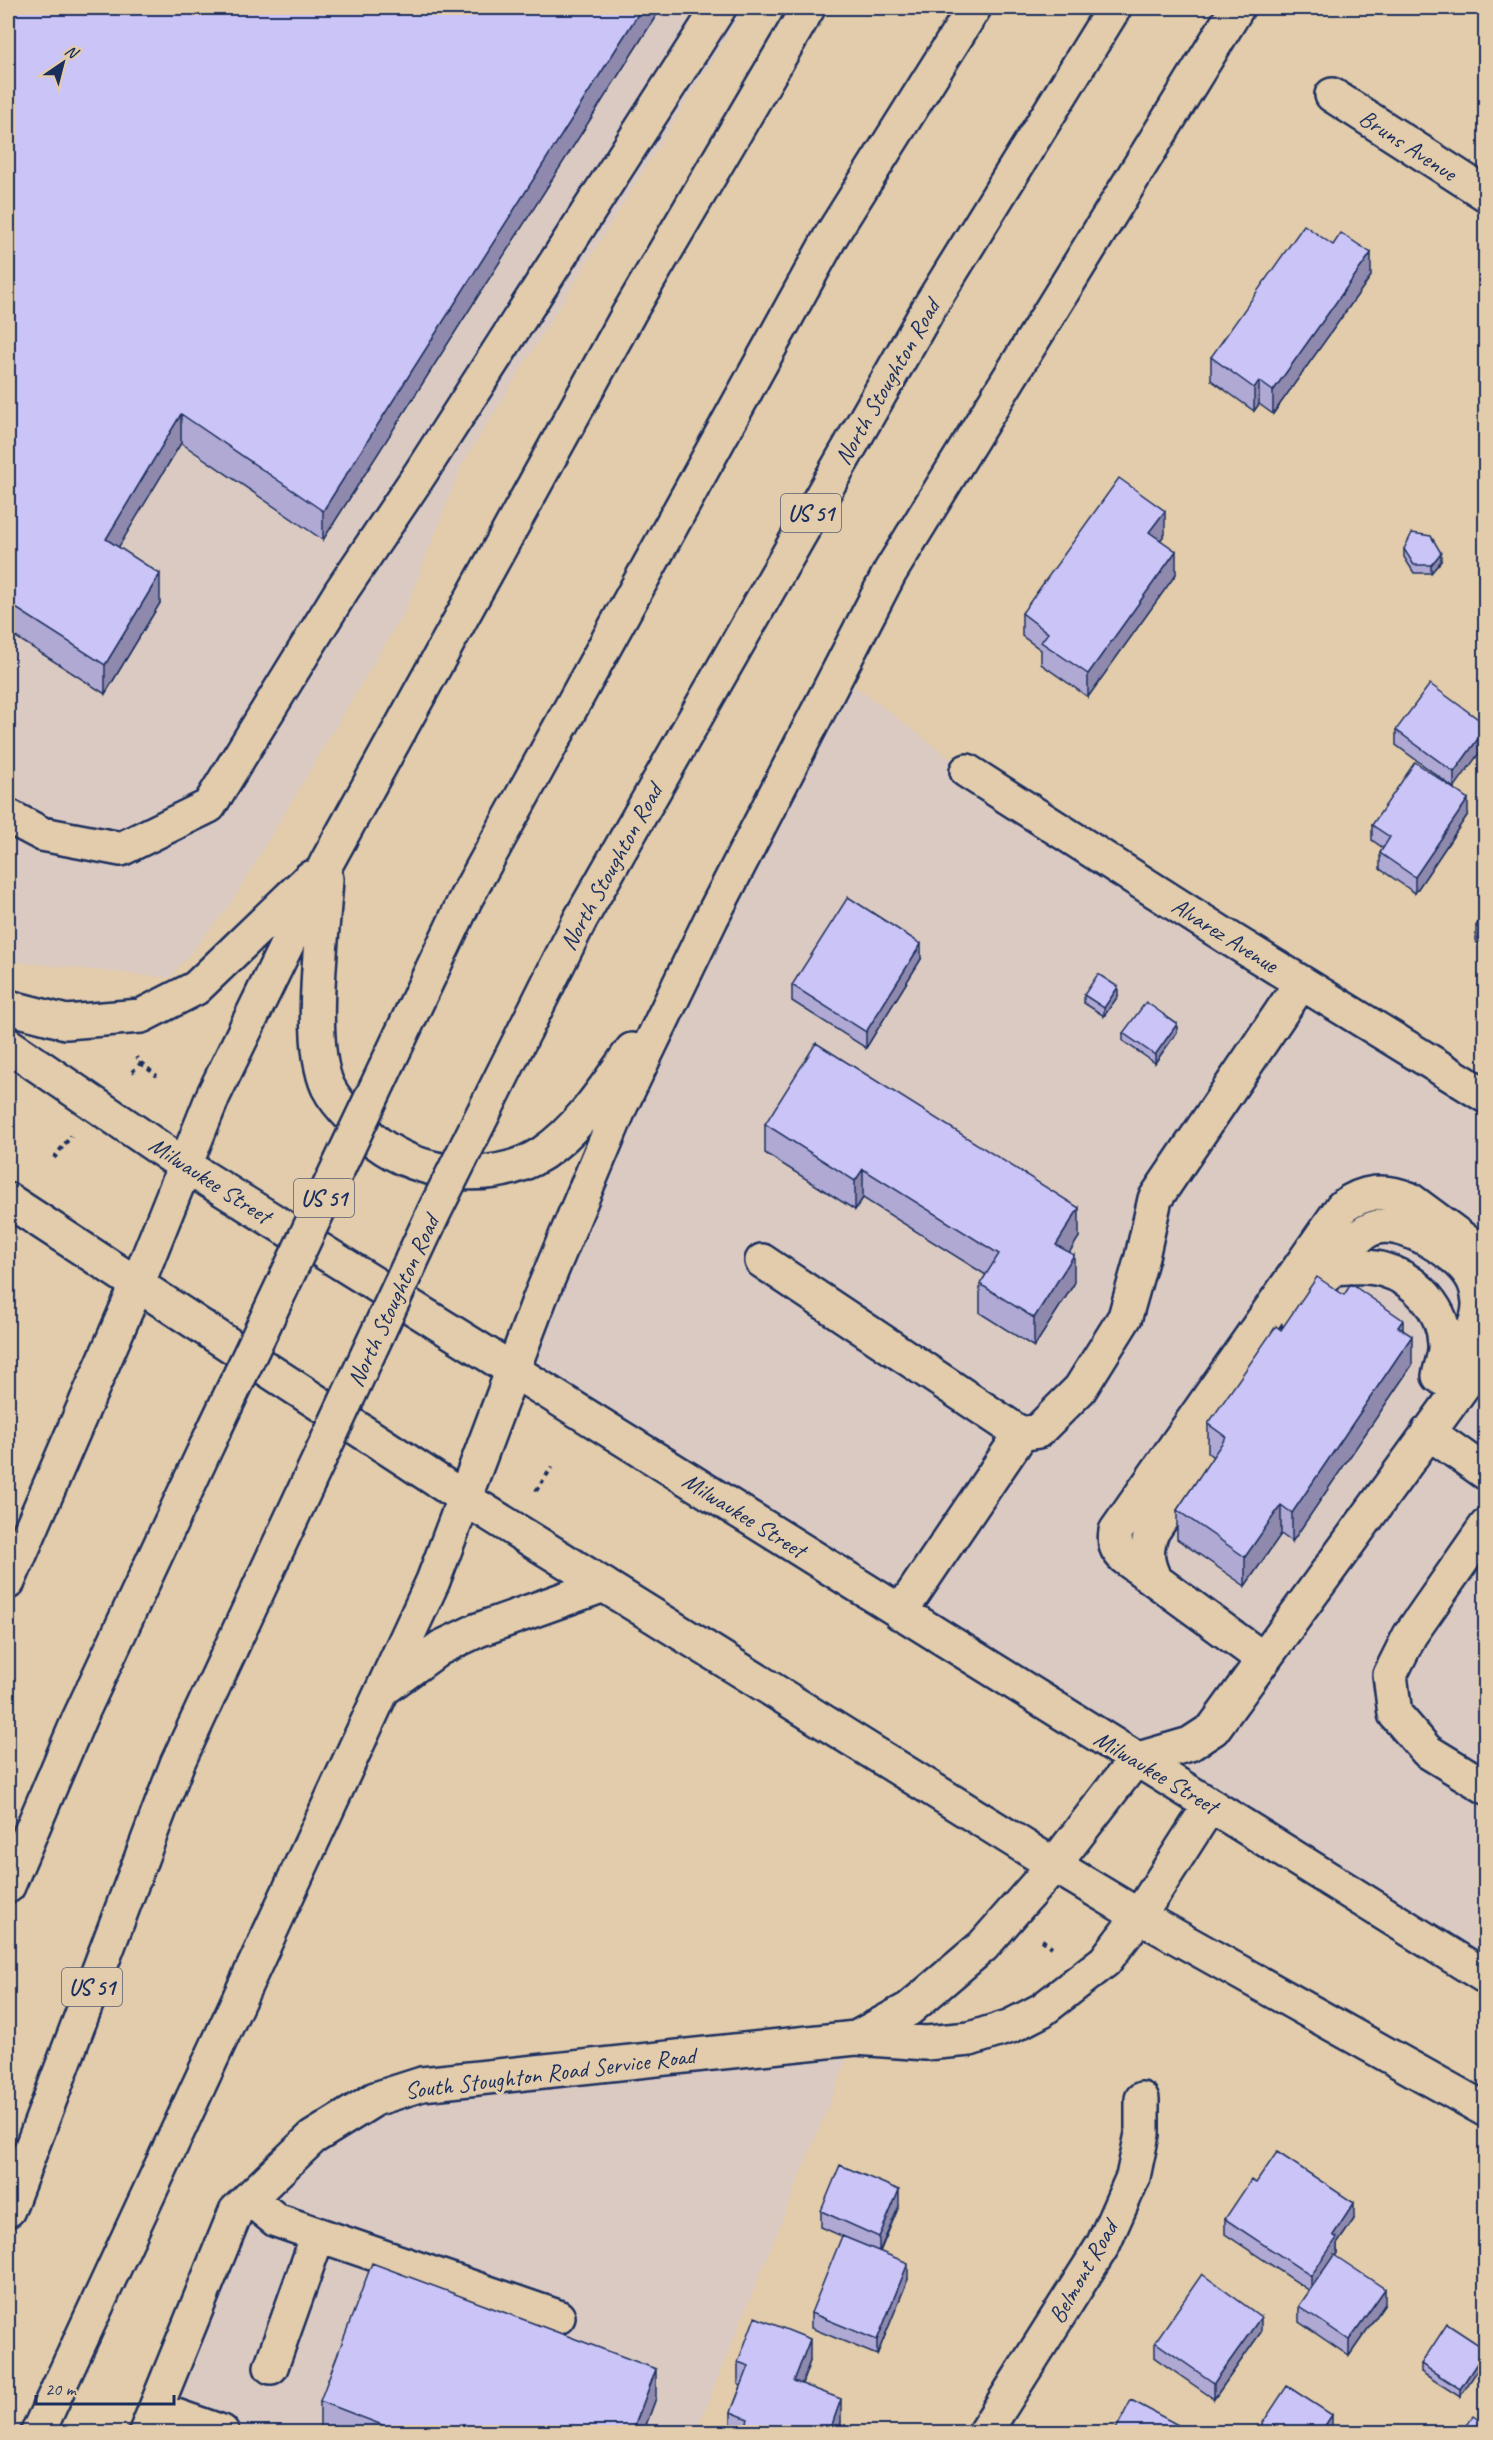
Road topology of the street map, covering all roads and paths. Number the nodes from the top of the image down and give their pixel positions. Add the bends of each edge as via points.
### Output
1 (719, 8) edge
2 (808, 8) edge
3 (974, 8) edge
4 (1114, 8) edge
5 (1237, 8) edge
6 (1332, 95) dead end
7 (1485, 194) edge
8 (967, 771) dead end
9 (8, 816) edge
10 (327, 862) junction
11 (1301, 983) junction
12 (675, 994) junction
13 (8, 1007) edge
14 (8, 1045) edge
15 (136, 1056) dead end
16 (141, 1063) junction
17 (132, 1072) dead end
18 (157, 1076) dead end
19 (1485, 1096) edge
20 (72, 1136) dead end
21 (54, 1158) dead end
22 (184, 1165) junction
23 (8, 1200) edge
24 (1485, 1256) edge
25 (762, 1261) dead end
26 (1332, 1268) junction
27 (137, 1284) junction
28 (1485, 1354) edge
29 (511, 1370) junction
30 (1437, 1389) junction
31 (1428, 1432) junction
32 (1021, 1434) junction
33 (552, 1467) dead end
34 (1485, 1473) edge
35 (536, 1491) dead end
36 (464, 1498) junction
37 (1485, 1526) edge
38 (1155, 1580) junction
39 (8, 1582) edge
40 (604, 1585) junction
41 (900, 1613) junction
42 (1292, 1619) junction
43 (1263, 1659) junction
44 (383, 1689) junction
45 (1135, 1760) junction
46 (1485, 1787) edge
47 (1210, 1805) junction
48 (1054, 1865) junction
49 (8, 1886) edge
50 (1139, 1916) junction
51 (1485, 1977) edge
52 (856, 2038) junction
53 (1143, 2098) dead end
54 (1485, 2110) edge
55 (249, 2198) junction
56 (8, 2210) edge
57 (318, 2235) junction
58 (558, 2317) dead end
59 (271, 2367) dead end
60 (151, 2421) edge
61 (38, 2433) edge
62 (222, 2433) edge
63 (985, 2433) edge

1 - 9 main road via 342,590 209,806 121,849 42,834
2 - 10 main road via 629,312
3 - 49 main road, US 51, bridge via 831,236 466,898 79,1719
4 - 56 main road, North Stoughton Road / US 51, bridge via 930,306 580,920 435,1210 177,1764
5 - 12 main road via 890,572
6 - 7 main road, Bruns Avenue
8 - 11 main road, Alvarez Avenue
10 - 12 main road via 317,1048 328,1087 343,1109 376,1142 419,1165 465,1174 512,1166 542,1154 571,1130
10 - 13 main road via 196,988 141,1016 66,1022
10 - 22 main road via 213,1096
11 - 19 main road, Alvarez Avenue
11 - 32 main road via 1155,1199 1125,1317 1114,1335 1080,1389 1038,1431
12 - 29 main road via 621,1105
14 - 22 main road, Milwaukee Street
15 - 16 path
16 - 17 path
16 - 18 path
20 - 21 path
22 - 27 main road
22 - 29 main road, Milwaukee Street
23 - 27 main road
24 - 38 main road via 1409,1199 1395,1194 1366,1194 1342,1207 1116,1531 1117,1551
25 - 32 main road
26 - 30 main road via 1383,1269 1422,1291 1434,1307 1446,1345
26 - 30 main road via 1358,1237 1387,1226 1414,1231 1471,1275 1479,1302 1476,1322
26 - 38 main road via 1152,1532 1146,1547
27 - 36 main road
27 - 39 main road
28 - 31 main road
29 - 36 main road
29 - 41 main road, Milwaukee Street
30 - 42 main road via 1293,1588
31 - 34 main road
31 - 42 main road
32 - 41 main road
33 - 35 path
36 - 40 main road
36 - 44 main road via 433,1581
37 - 46 main road via 1410,1635 1390,1675 1395,1714 1427,1751
38 - 43 main road
40 - 44 main road via 459,1639
40 - 48 main road
41 - 45 main road, Milwaukee Street
42 - 43 main road
43 - 45 main road via 1213,1729 1190,1744
44 - 61 main road
45 - 47 main road, Milwaukee Street
45 - 48 main road, South Stoughton Road Service Road
47 - 50 main road, South Stoughton Road Service Road
47 - 51 main road, Milwaukee Street
48 - 50 main road
48 - 52 main road, South Stoughton Road Service Road via 983,1946 950,1975 909,2009
50 - 52 main road, South Stoughton Road Service Road via 1105,1961 1042,2010 1011,2026 970,2039 926,2043
50 - 54 main road
52 - 55 main road, South Stoughton Road Service Road via 422,2084 375,2099 312,2138
53 - 63 main road, Belmont Road via 1142,2134 1133,2176 1103,2245
55 - 57 main road via 276,2220
55 - 60 main road, South Stoughton Road Service Road via 236,2211
57 - 58 main road
57 - 59 main road
60 - 62 main road

